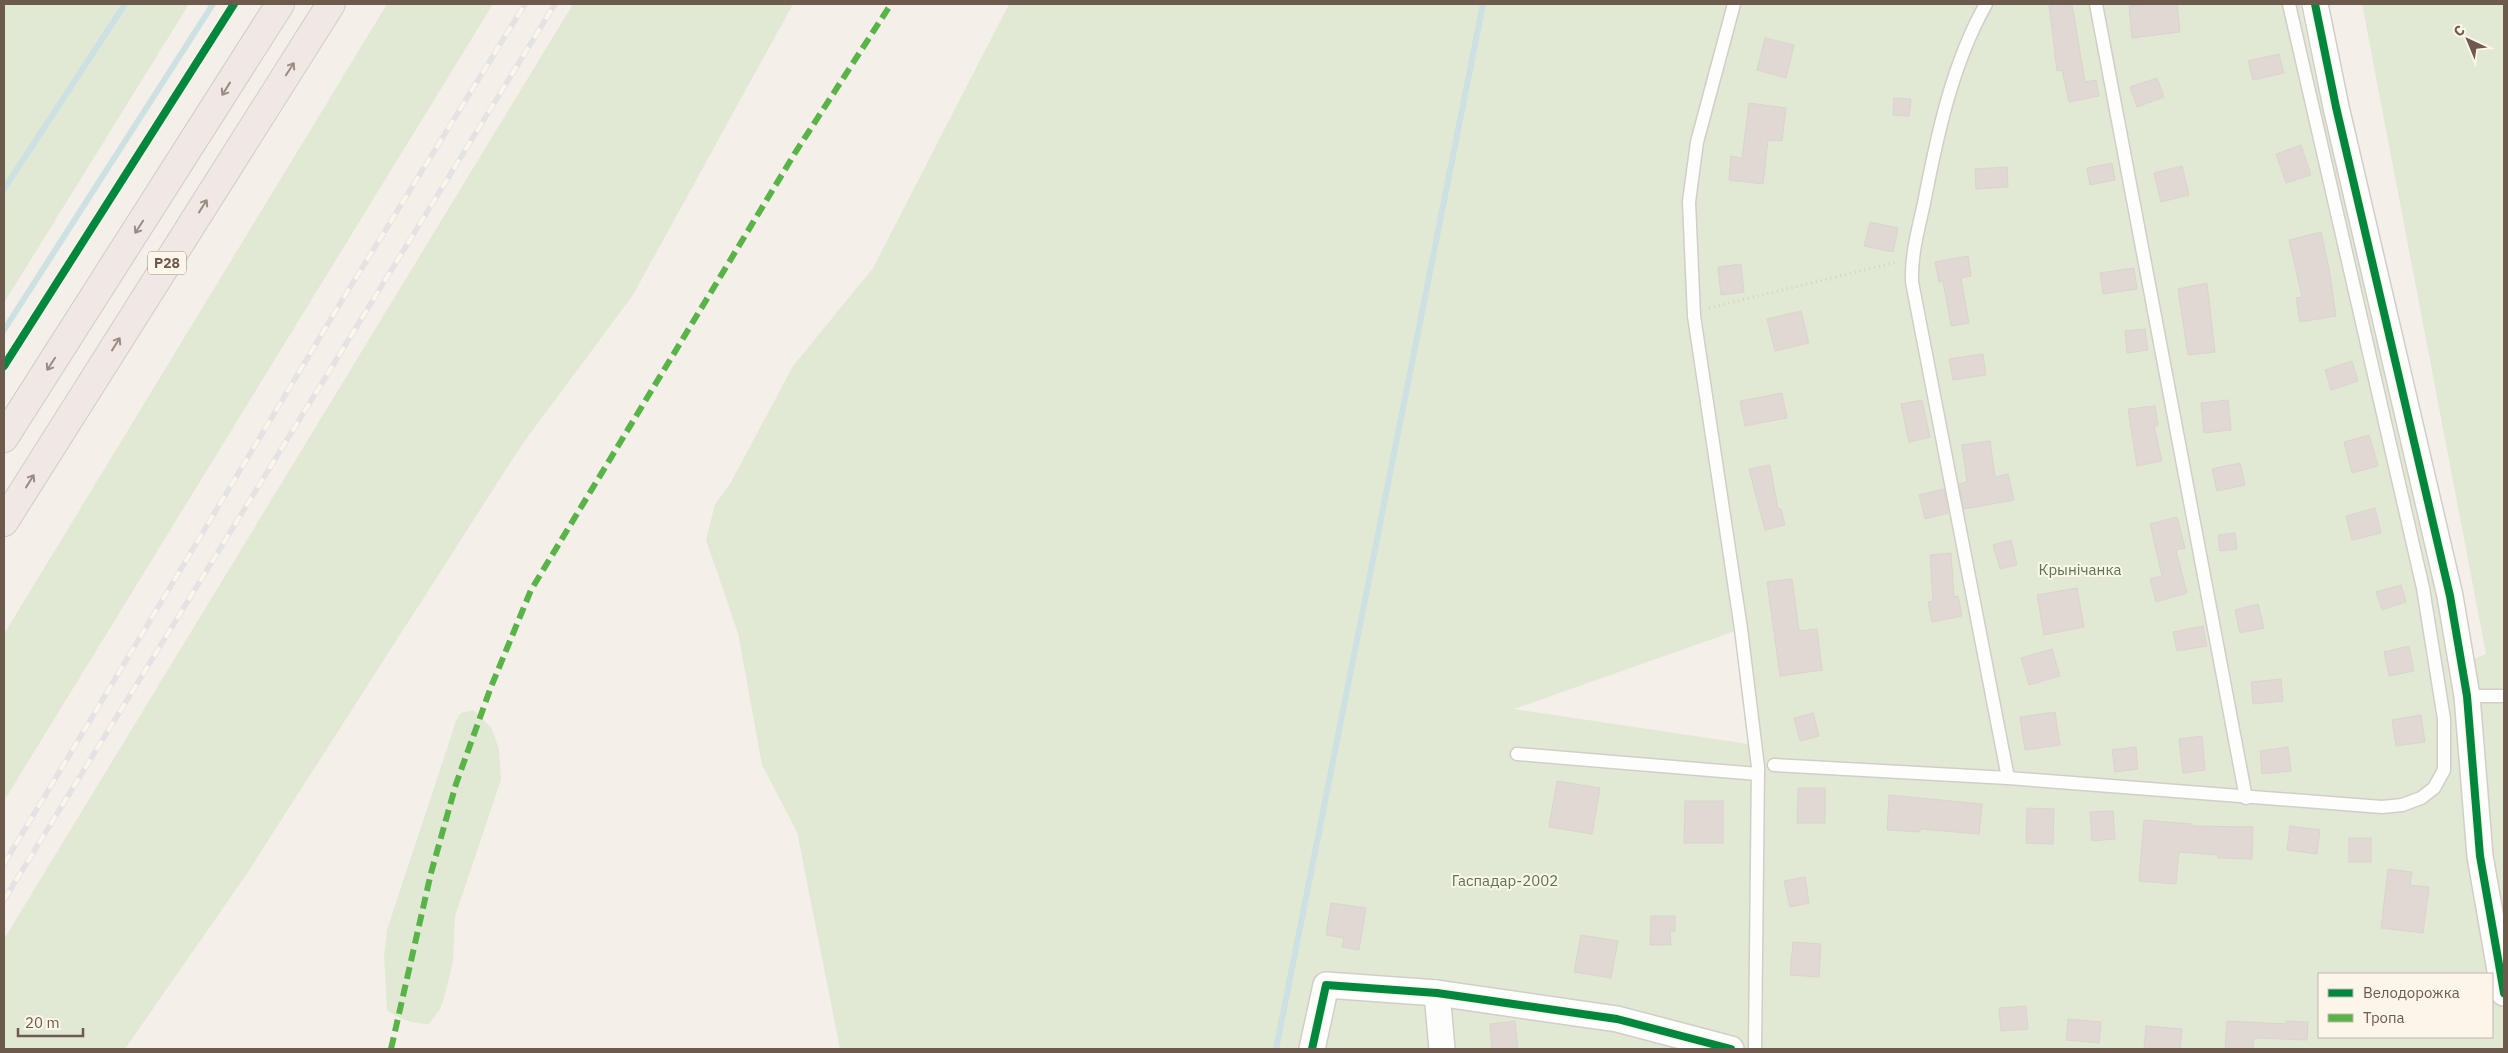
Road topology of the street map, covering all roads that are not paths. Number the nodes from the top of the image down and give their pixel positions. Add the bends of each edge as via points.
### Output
1 (280, 4) edge
2 (331, 4) edge
3 (1734, 4) edge
4 (1986, 4) edge
5 (2096, 4) edge
6 (2289, 4) edge
7 (2315, 4) edge
8 (4, 438) edge
9 (4, 522) edge
10 (2467, 696) junction
11 (2504, 696) edge
12 (1517, 754) dead end
13 (1774, 765) dead end
14 (1758, 774) junction
15 (2008, 778) junction
16 (2246, 798) junction
17 (1436, 993) junction
18 (2504, 993) edge
19 (1312, 1049) edge
20 (1442, 1049) edge
21 (1731, 1049) edge
22 (1755, 1049) edge

1 -> 8 highway, Р28
9 -> 2 highway, Р28
3 - 14 lane via 1697,142 1690,202 1694,312 1741,629
4 - 15 lane via 1976,21 1953,83 1911,259 1912,282
5 - 16 lane
6 - 16 lane via 2423,588 2444,719 2444,770 2434,788 2420,798 2382,808
7 - 10 street via 2336,108 2450,596
10 - 11 lane
10 - 18 street via 2480,856
12 - 14 lane
13 - 15 lane
14 - 22 lane
15 - 16 lane
17 - 19 street via 1326,984
17 - 20 street
17 - 21 street via 1617,1019

